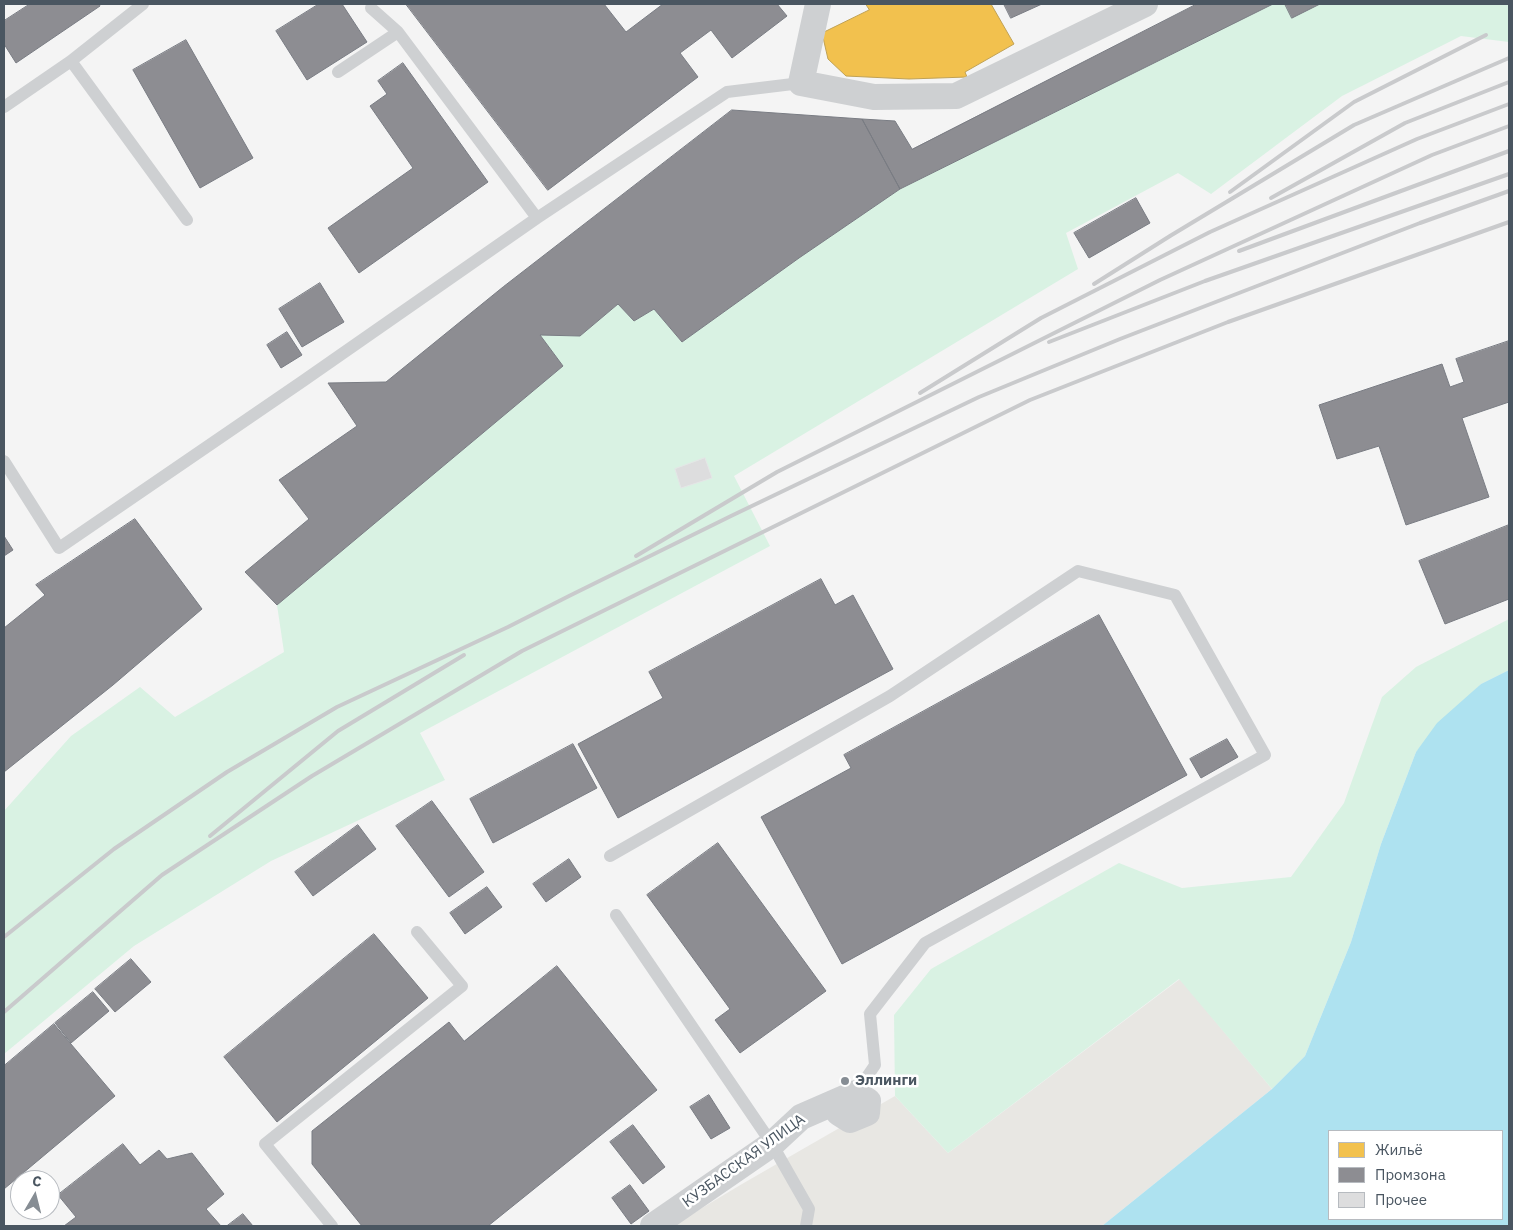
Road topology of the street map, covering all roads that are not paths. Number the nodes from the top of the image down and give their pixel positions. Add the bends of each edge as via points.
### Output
1 (143, 4) edge
2 (818, 4) edge
3 (1145, 4) edge
4 (371, 8) dead end
5 (398, 32) junction
6 (71, 61) junction
7 (338, 72) dead end
8 (801, 83) junction
9 (4, 108) edge
10 (537, 218) junction
11 (187, 220) dead end
12 (4, 461) edge
13 (610, 856) dead end
14 (616, 915) dead end
15 (417, 932) dead end
16 (847, 1097) joint
17 (772, 1144) junction
18 (332, 1226) edge
19 (653, 1226) edge
20 (806, 1226) edge

1 - 6 lane
2 - 8 street
3 - 8 street via 956,96 874,97
4 - 5 lane
5 - 7 lane
5 - 10 lane
6 - 9 lane
6 - 11 lane
8 - 10 lane via 727,92
10 - 12 lane via 59,548
13 - 16 lane via 890,696 1078,571 1175,595 1265,754 925,943 870,1014 875,1064
14 - 17 lane
15 - 18 lane via 462,986 266,1144
16 - 17 street, КУЗБАССКАЯ УЛИЦА via 801,1117
17 - 19 street, КУЗБАССКАЯ УЛИЦА
17 - 20 lane via 809,1209

